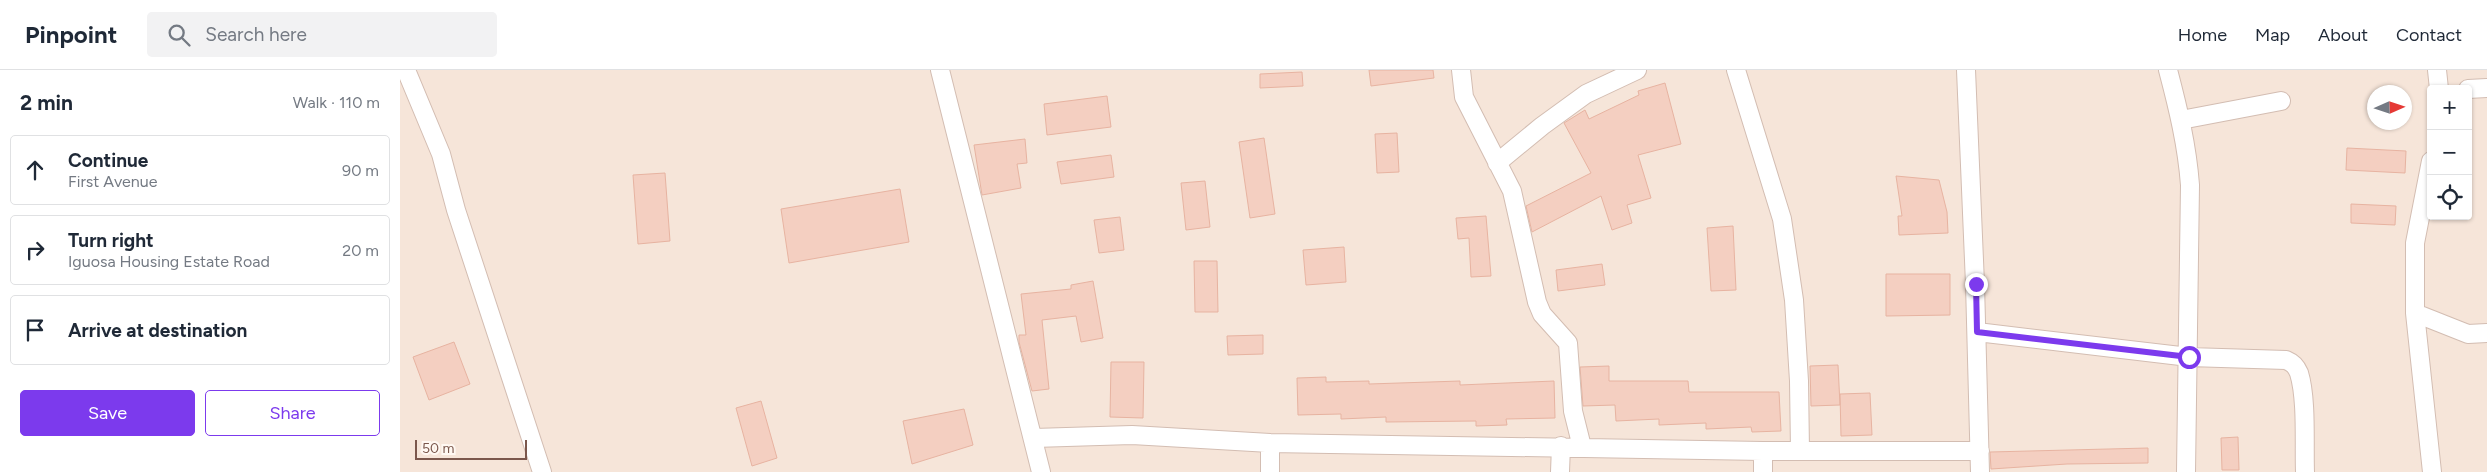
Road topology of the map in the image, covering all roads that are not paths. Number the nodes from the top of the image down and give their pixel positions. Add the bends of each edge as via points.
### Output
1 (406, 70) edge
2 (940, 70) edge
3 (1461, 70) edge
4 (1637, 70) edge
5 (1736, 70) edge
6 (1966, 70) edge
7 (2168, 70) edge
8 (2437, 70) edge
9 (2439, 85) edge
10 (2487, 88) edge
11 (2472, 89) edge
12 (2281, 101) dead end
13 (2181, 120) junction
14 (1496, 163) junction
15 (2428, 175) edge
16 (2415, 313) junction
17 (1977, 332) junction
18 (2487, 333) edge
19 (2189, 357) junction
20 (1034, 438) junction
21 (1270, 443) junction
22 (1561, 446) junction
23 (1582, 447) junction
24 (1763, 451) junction
25 (1800, 451) junction
26 (1980, 451) junction
27 (542, 472) edge
28 (1041, 472) edge
29 (1270, 472) edge
30 (1560, 472) edge
31 (1763, 472) edge
32 (1980, 472) edge
33 (2186, 472) edge
34 (2305, 472) edge
35 (2432, 472) edge

1 - 27 street via 441,154 456,210
2 - 20 street
3 - 14 street via 1464,97
4 - 14 street via 1586,94
5 - 25 street via 1782,219 1794,300
6 - 17 street
7 - 13 street
8 - 9 street
10 - 11 street
12 - 13 street
13 - 19 street via 2190,185
14 - 23 street via 1512,191 1537,302 1542,314 1570,350 1573,411
15 - 16 street via 2415,243
16 - 18 street via 2468,334
16 - 35 street
17 - 19 street
17 - 26 street
19 - 33 street
19 - 34 street via 2286,360 2294,364 2302,389
20 - 21 street via 1132,435
20 - 28 street
21 - 22 street
21 - 29 street
22 - 23 street
22 - 30 street
23 - 24 street
24 - 25 street
24 - 31 street
25 - 26 street
26 - 32 street

